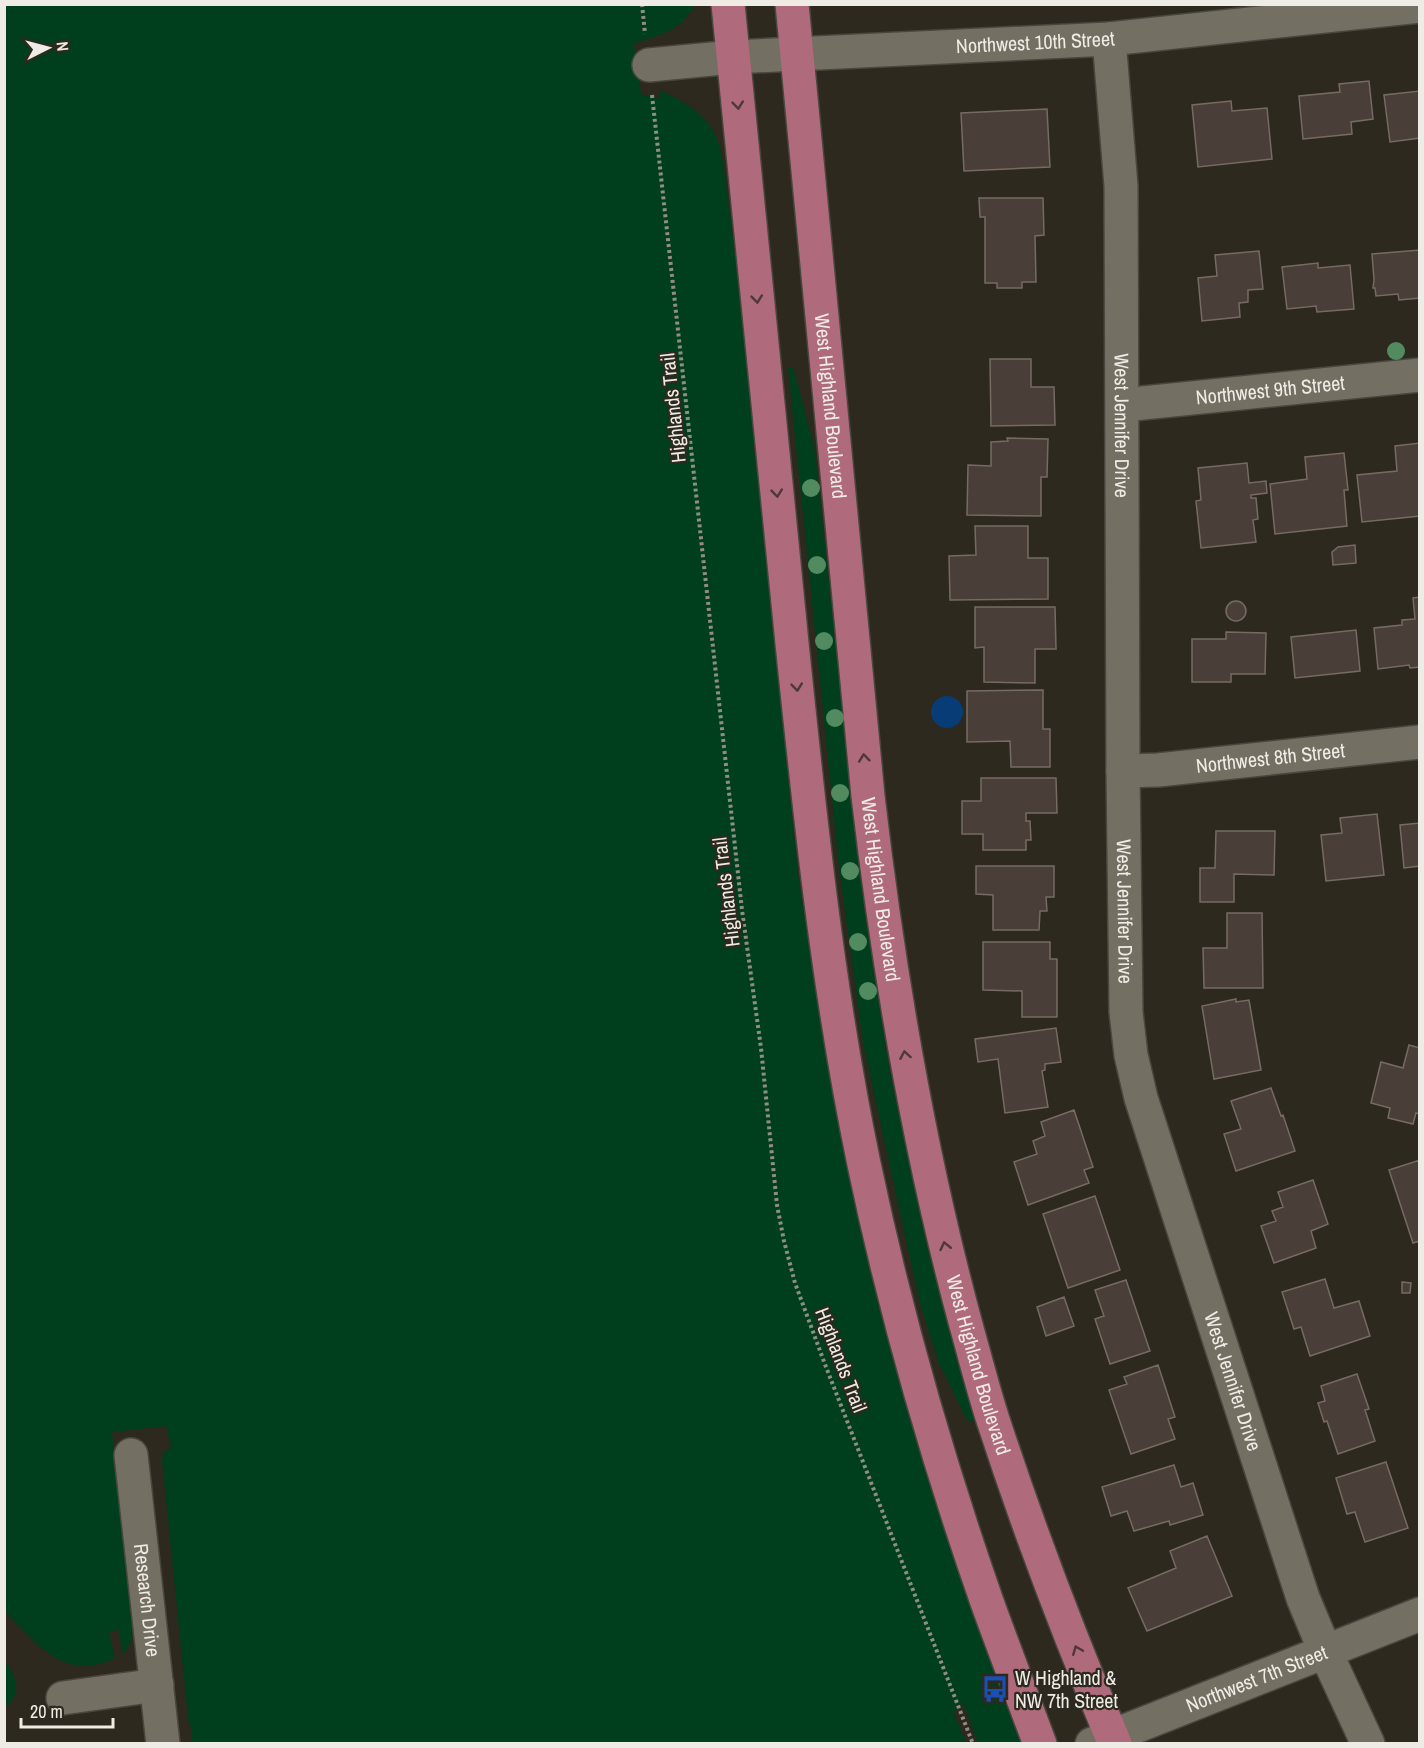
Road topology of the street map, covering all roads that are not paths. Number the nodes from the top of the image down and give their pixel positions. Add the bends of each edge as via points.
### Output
1 (728, 4) edge
2 (792, 4) edge
3 (1419, 6) edge
4 (1109, 39) junction
5 (797, 53) junction
6 (734, 57) junction
7 (649, 65) road end
8 (1419, 375) edge
9 (1122, 405) junction
10 (1419, 742) edge
11 (1122, 771) junction
12 (131, 1455) dead end
13 (1419, 1614) edge
14 (1325, 1651) junction
15 (157, 1685) junction
16 (63, 1698) dead end
17 (1106, 1741) edge
18 (163, 1743) edge
19 (1040, 1743) edge
20 (1368, 1743) edge

1 - 6 main road
2 - 5 main road, West Highland Boulevard
3 - 4 street, Northwest 10th Street
4 - 5 street, Northwest 10th Street
4 - 9 street, West Jennifer Drive via 1121,162
5 - 6 street, Northwest 10th Street
17 -> 5 main road, West Highland Boulevard via 992,1418 949,1262 914,1109 881,906 868,796
6 - 7 street, Northwest 10th Street
6 -> 19 main road via 823,926 864,1164 920,1391 987,1603
8 - 9 street, Northwest 9th Street
9 - 11 street, West Jennifer Drive
10 - 11 street, Northwest 8th Street
11 - 14 street, West Jennifer Drive via 1126,1012 1131,1055 1141,1098 1303,1598
12 - 15 street, Research Drive
13 - 14 street, Northwest 7th Street
14 - 17 street, Northwest 7th Street
14 - 20 street, West Jennifer Drive
15 - 16 street
15 - 18 street, Research Drive

